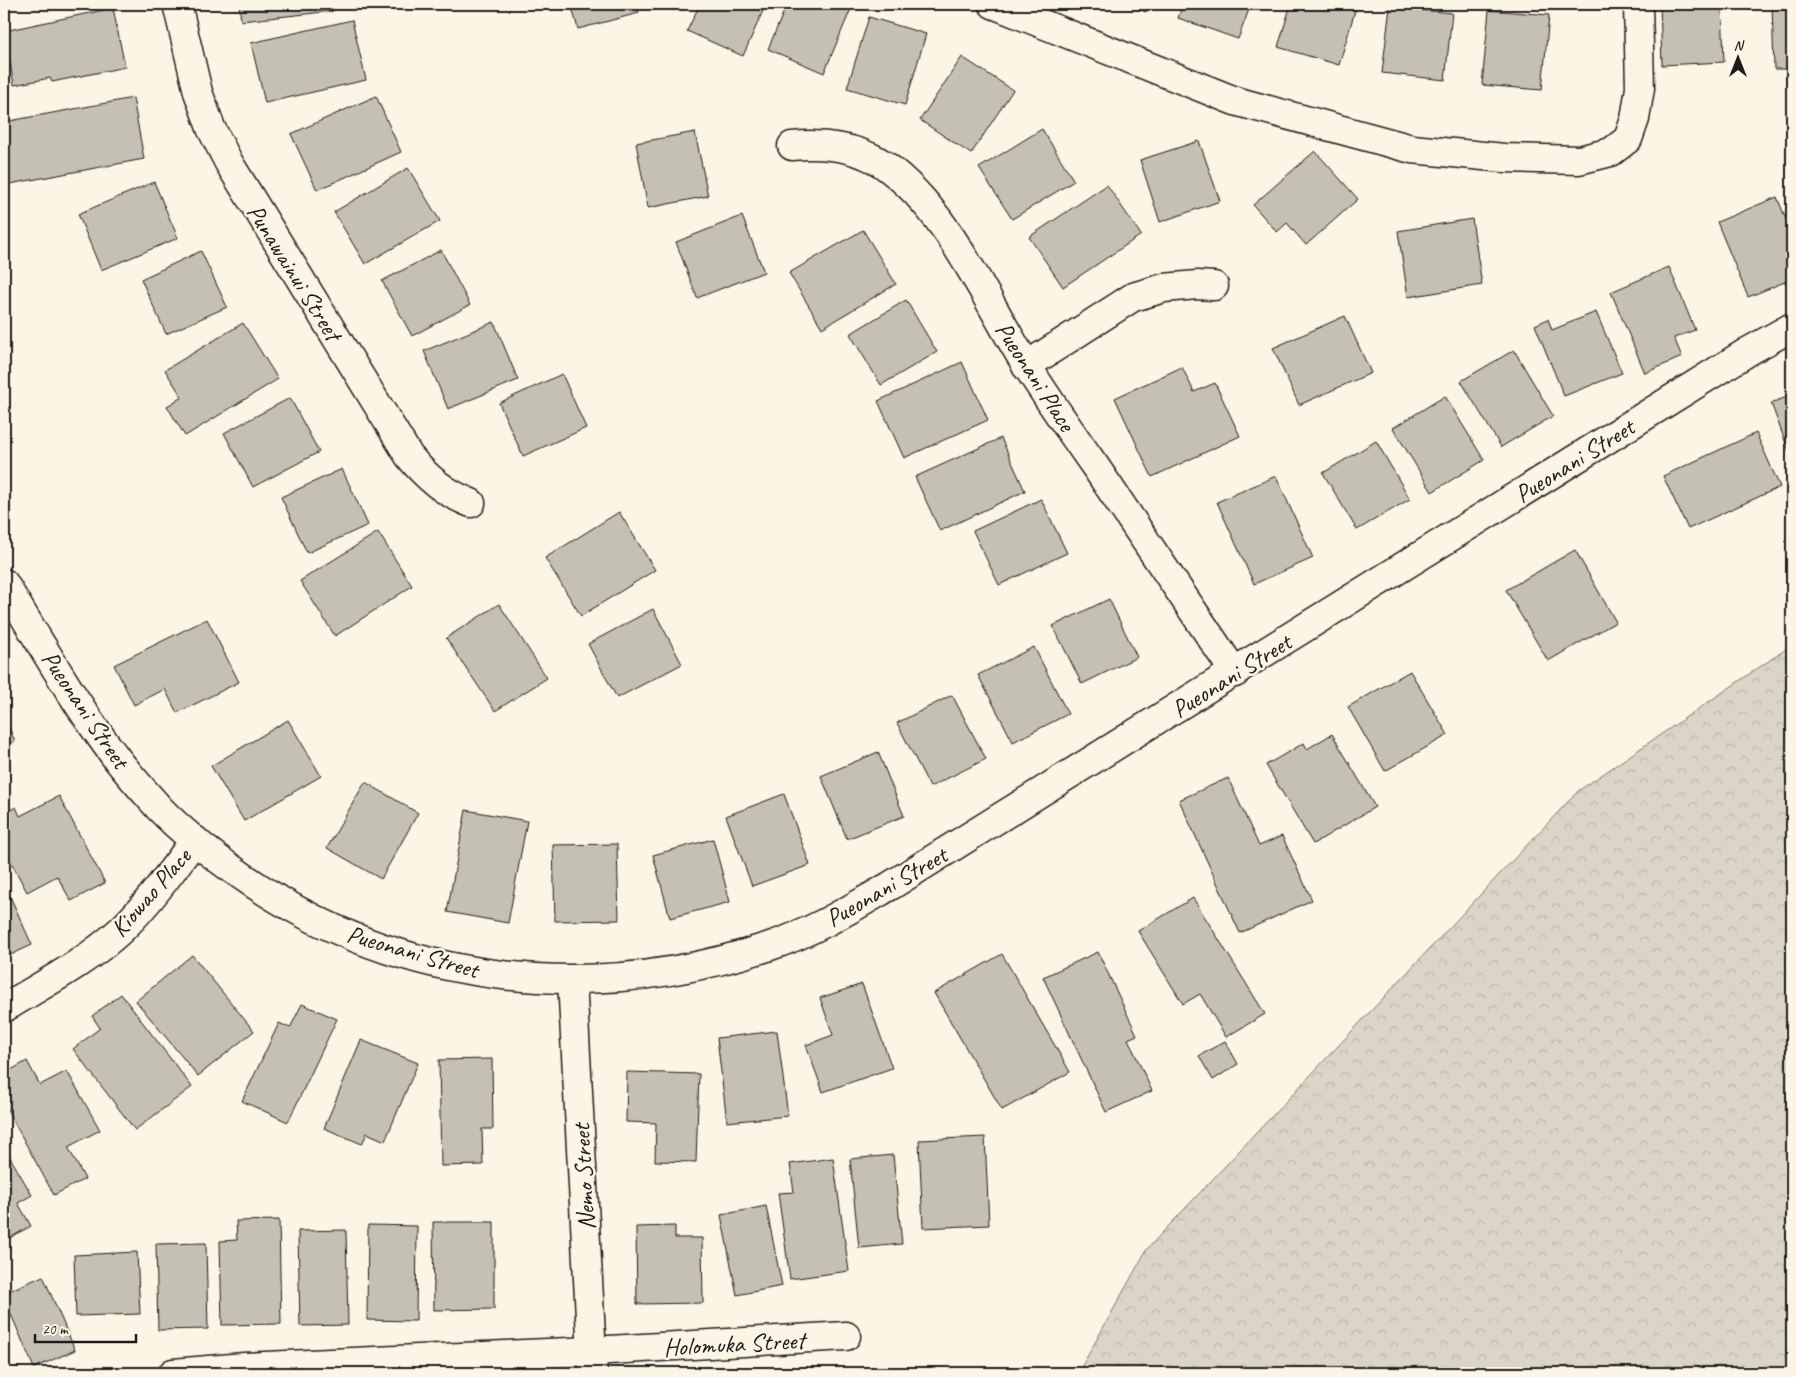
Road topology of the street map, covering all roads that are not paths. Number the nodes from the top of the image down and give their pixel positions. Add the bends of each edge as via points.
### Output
1 (177, 4) edge
2 (993, 4) edge
3 (1638, 4) edge
4 (792, 146) dead end
5 (1214, 286) dead end
6 (1792, 327) edge
7 (1026, 366) junction
8 (471, 503) dead end
9 (4, 583) edge
10 (1235, 673) junction
11 (195, 840) junction
12 (572, 980) junction
13 (4, 1008) edge
14 (846, 1336) dead end
15 (593, 1362) edge
16 (173, 1373) edge

1 - 8 street, Punawainui Street via 198,92 229,163 409,456 436,485
2 - 3 street via 1235,101 1393,144 1504,158 1580,160 1611,152 1628,139 1640,88
4 - 7 street, Pueonani Place via 824,145 854,151 883,164 908,186 950,236
5 - 7 street via 1164,288 1133,297
6 - 10 street, Pueonani Street via 1740,356
7 - 10 street, Pueonani Place
9 - 11 street, Pueonani Street via 117,760 161,810
10 - 12 street, Pueonani Street via 833,919 772,946 709,964 644,976
11 - 12 street, Pueonani Street via 264,892 322,924 383,948 475,971 512,977
11 - 13 street, Kiowao Place via 145,905 121,930 94,952
12 - 15 street, Nemo Street
14 - 15 street, Holomuka Street
15 - 16 street, Holomuka Street via 244,1367

